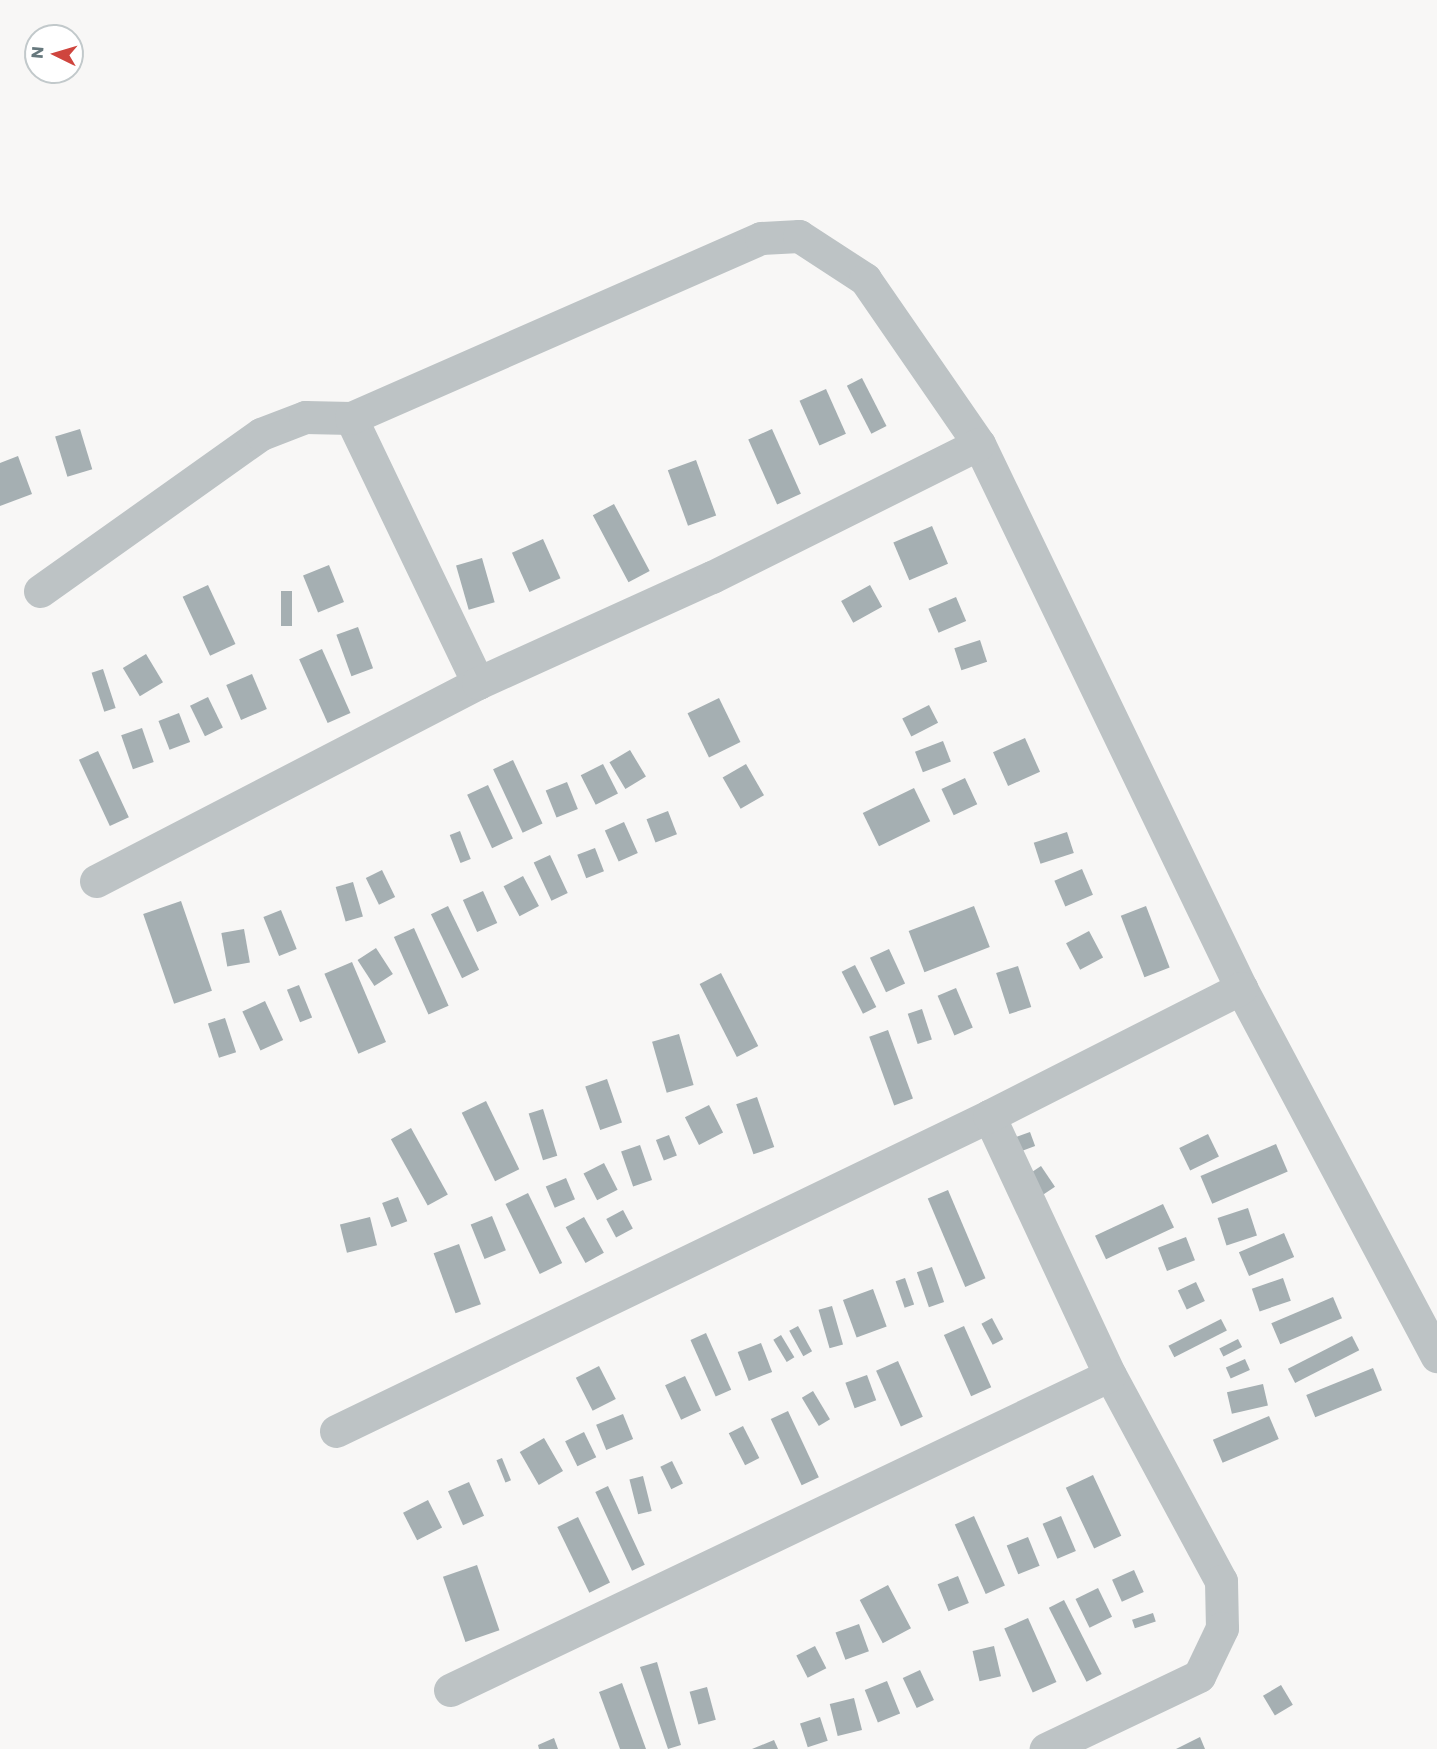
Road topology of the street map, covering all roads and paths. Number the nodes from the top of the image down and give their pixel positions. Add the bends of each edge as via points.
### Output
1 (351, 418) junction
2 (979, 444) junction
3 (40, 591) dead end
4 (478, 683) junction
5 (96, 880) dead end
6 (1241, 988) junction
7 (989, 1116) junction
8 (1437, 1356) edge
9 (1110, 1375) junction
10 (336, 1431) dead end
11 (450, 1690) dead end
12 (1046, 1749) edge

1 - 2 street via 761,238 799,236 865,279
1 - 3 street via 305,417 261,434
1 - 4 street
2 - 4 street via 712,577
2 - 6 street
4 - 5 street
6 - 7 street
6 - 8 street
7 - 9 street
7 - 10 street
9 - 11 street
9 - 12 street via 1221,1581 1222,1628 1199,1676

